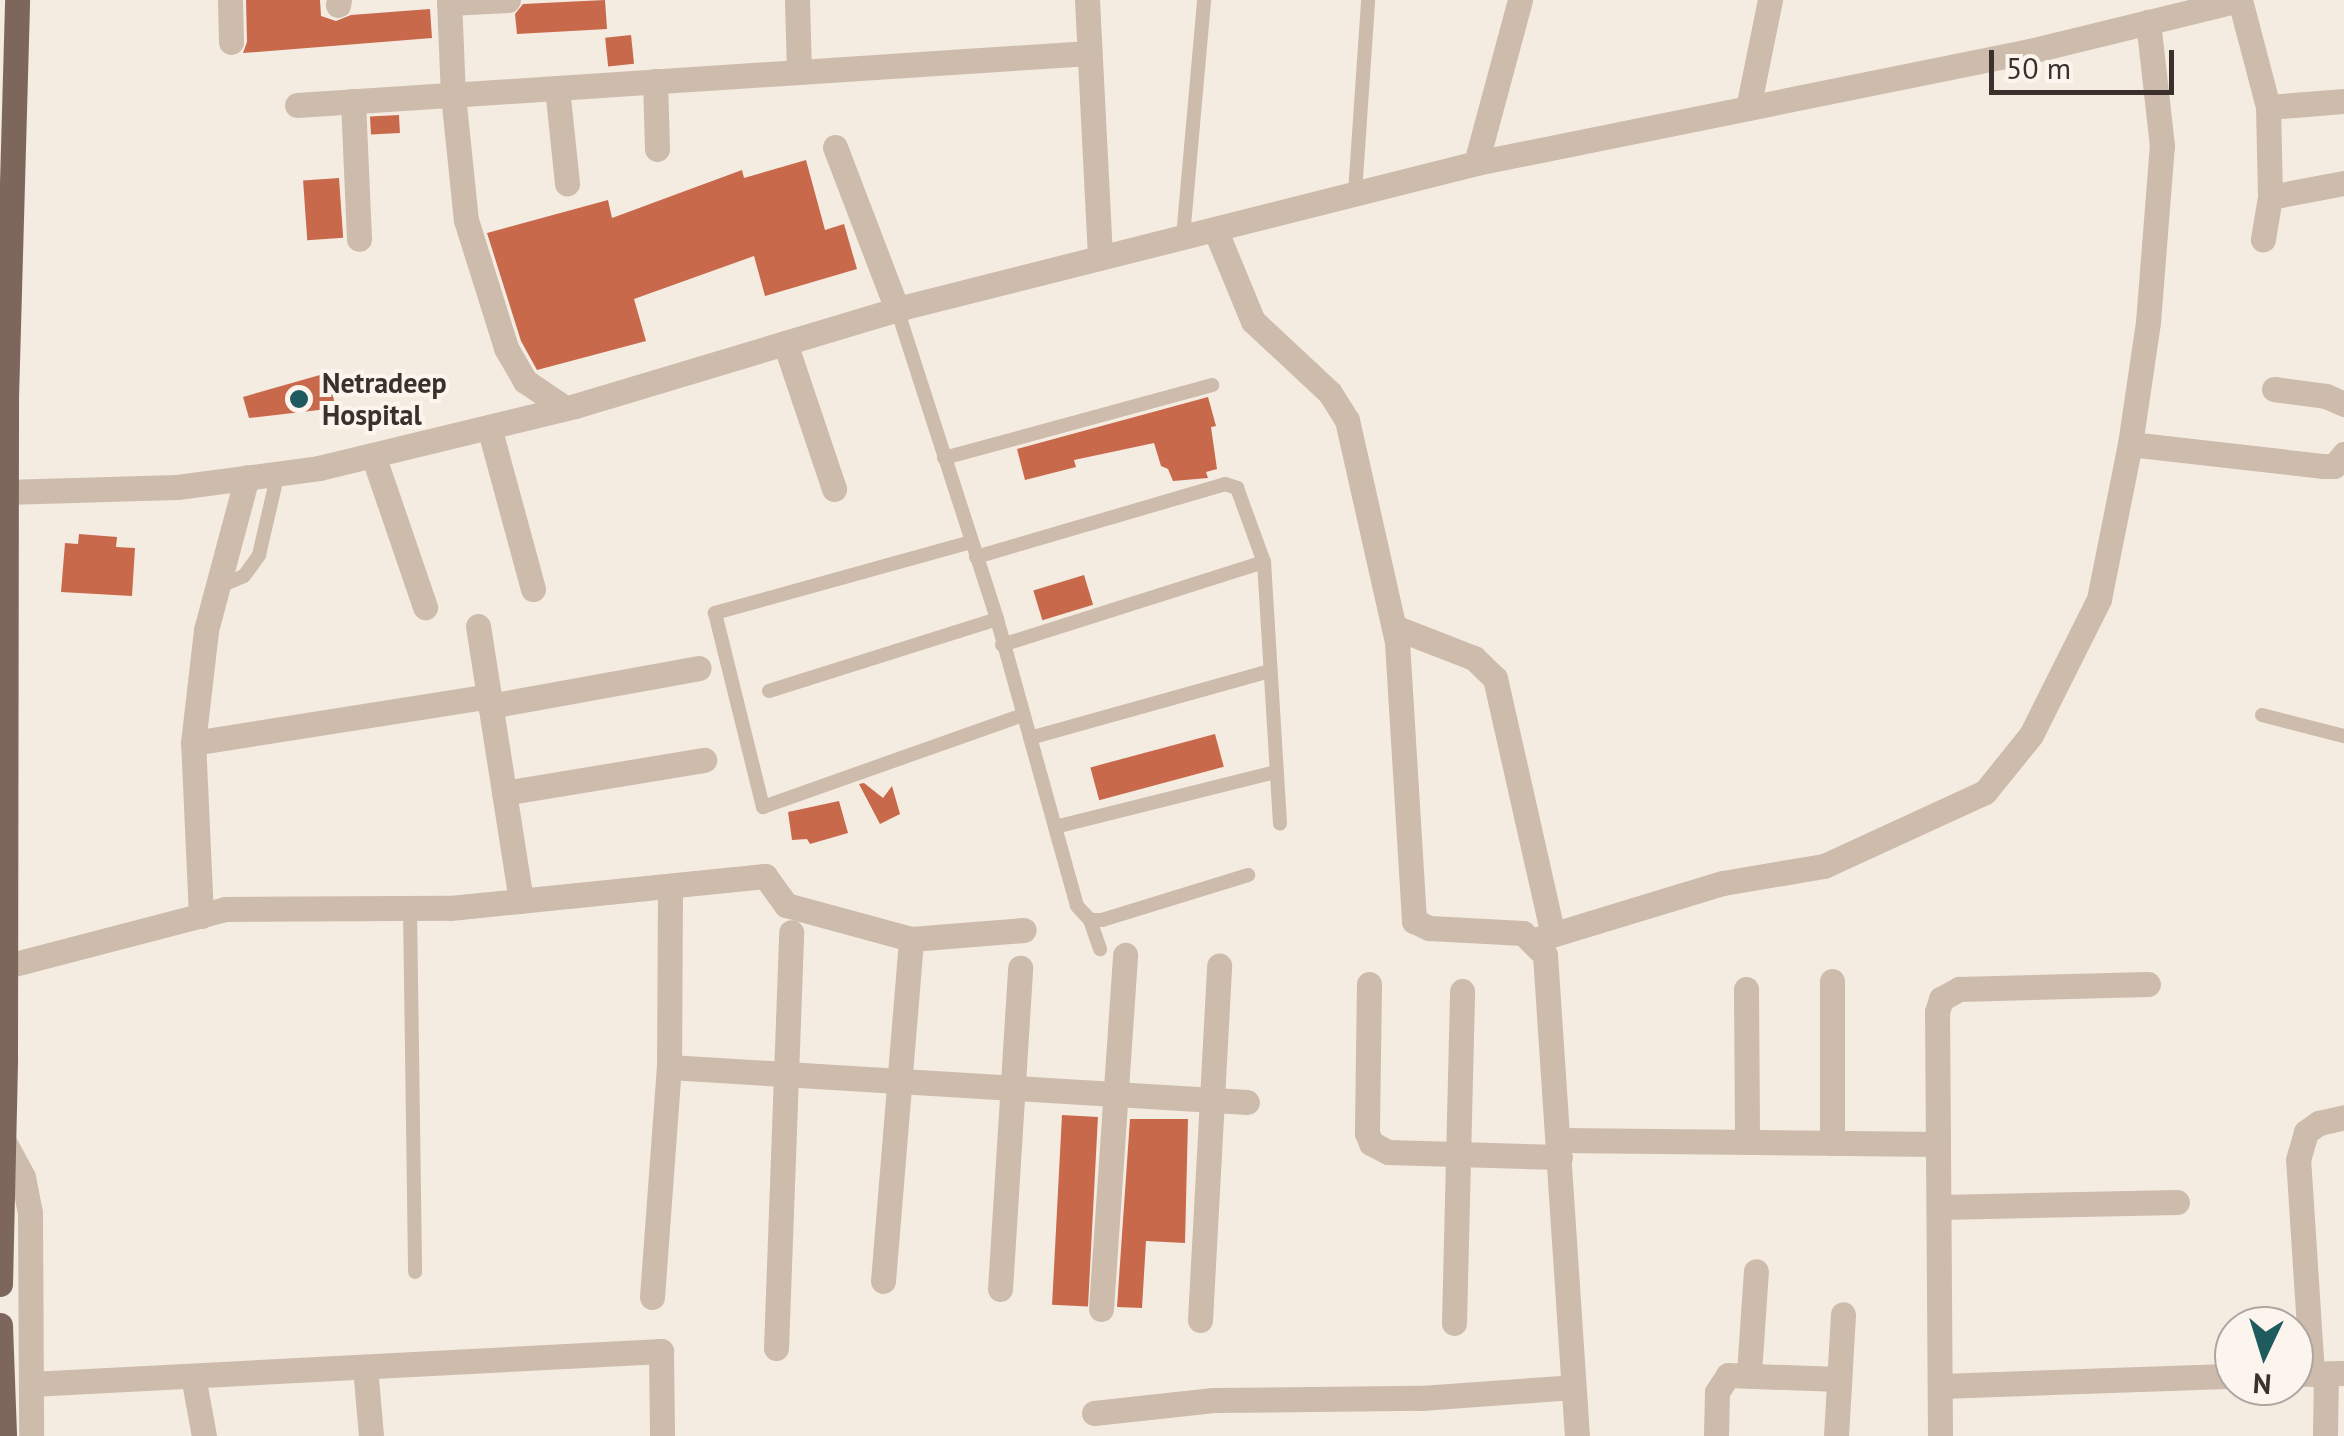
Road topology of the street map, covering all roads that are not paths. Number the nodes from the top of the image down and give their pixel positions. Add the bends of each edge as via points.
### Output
1 (17, 0) edge
2 (230, 0) edge
3 (508, 0) edge
4 (797, 0) edge
5 (1086, 0) edge
6 (1204, 0) edge
7 (1368, 0) edge
8 (1520, 0) edge
9 (1770, 0) edge
10 (2240, 0) edge
11 (449, 2) edge
12 (2148, 22) junction
13 (230, 42) dead end
14 (1089, 53) junction
15 (799, 71) junction
16 (655, 81) junction
17 (557, 88) junction
18 (453, 95) junction
19 (353, 101) junction
20 (2344, 101) edge
21 (297, 105) dead end
22 (2268, 106) junction
23 (1748, 108) junction
24 (834, 147) dead end
25 (657, 149) dead end
26 (1476, 163) junction
27 (567, 182) dead end
28 (2344, 184) edge
29 (1355, 194) junction
30 (2270, 197) junction
31 (1215, 229) junction
32 (1183, 237) junction
33 (2263, 238) dead end
34 (360, 239) dead end
35 (1100, 258) junction
36 (897, 310) junction
37 (785, 343) junction
38 (1212, 385) dead end
39 (2274, 389) dead end
40 (2344, 404) edge
41 (565, 408) junction
42 (488, 427) junction
43 (2130, 444) junction
44 (2344, 454) edge
45 (373, 455) junction
46 (944, 458) junction
47 (278, 474) junction
48 (248, 478) junction
49 (834, 488) dead end
50 (5, 492) junction
51 (974, 550) junction
52 (1264, 562) junction
53 (218, 587) junction
54 (533, 589) dead end
55 (425, 607) dead end
56 (997, 619) junction
57 (478, 626) dead end
58 (1394, 627) junction
59 (1002, 646) junction
60 (699, 668) dead end
61 (1270, 671) junction
62 (770, 692) dead end
63 (490, 701) junction
64 (2262, 715) dead end
65 (1020, 716) junction
66 (2344, 736) edge
67 (1030, 738) junction
68 (192, 743) junction
69 (704, 760) dead end
70 (1276, 772) junction
71 (504, 794) junction
72 (1280, 824) dead end
73 (1055, 827) junction
74 (1248, 875) dead end
75 (670, 887) junction
76 (521, 901) junction
77 (410, 907) junction
78 (201, 916) junction
79 (1090, 920) junction
80 (1024, 930) dead end
81 (791, 932) dead end
82 (1544, 938) junction
83 (911, 940) junction
84 (1113, 952) joint
85 (3, 966) junction
86 (1219, 966) dead end
87 (1020, 968) dead end
88 (1832, 981) dead end
89 (1370, 984) dead end
90 (2148, 984) dead end
91 (1746, 989) dead end
92 (1462, 991) dead end
93 (669, 1067) junction
94 (785, 1076) junction
95 (899, 1082) junction
96 (1013, 1088) junction
97 (1116, 1094) junction
98 (1210, 1100) junction
99 (1247, 1102) dead end
100 (2344, 1117) edge
101 (1747, 1142) junction
102 (1832, 1143) junction
103 (2, 1144) edge
104 (1938, 1144) junction
105 (1560, 1148) junction
106 (1457, 1154) junction
107 (2176, 1202) dead end
108 (1938, 1207) junction
109 (1, 1222) edge
110 (1756, 1271) dead end
111 (415, 1272) dead end
112 (884, 1280) dead end
113 (0, 1284) edge
114 (1000, 1289) dead end
115 (652, 1297) dead end
116 (1101, 1309) dead end
117 (1843, 1314) dead end
118 (1200, 1320) dead end
119 (1454, 1323) dead end
120 (0, 1325) edge
121 (776, 1348) dead end
122 (365, 1367) junction
123 (1749, 1373) junction
124 (2319, 1374) edge
125 (192, 1376) junction
126 (2214, 1377) edge
127 (1839, 1379) junction
128 (31, 1384) junction
129 (1573, 1386) junction
130 (1940, 1386) junction
131 (1094, 1413) dead end
132 (4, 1436) edge
133 (32, 1436) edge
134 (204, 1436) edge
135 (371, 1436) edge
136 (662, 1436) edge
137 (1577, 1436) edge
138 (1716, 1436) edge
139 (1836, 1436) edge
140 (1940, 1436) edge
141 (2325, 1436) edge

1 - 50 main road
2 - 13 street
3 - 11 street
4 - 15 street
5 - 14 street
6 - 32 lane
7 - 29 lane
8 - 26 street
9 - 23 street
10 - 12 street
10 - 22 street
11 - 18 street
12 - 23 street
12 - 43 street via 2162,146
14 - 15 street
14 - 35 street
15 - 16 street
16 - 17 street
16 - 25 street
17 - 18 street
17 - 27 street
18 - 19 street
18 - 41 street via 466,220 506,348 524,381
19 - 21 street
19 - 34 street
20 - 22 street
22 - 30 street
23 - 26 street
24 - 36 street
26 - 29 street
28 - 30 street
29 - 31 street
30 - 33 street
31 - 32 street
31 - 58 street via 1253,321 1340,406
32 - 35 street
35 - 36 street
36 - 37 street
36 - 46 lane
37 - 41 street
37 - 49 street
38 - 46 lane
39 - 40 street
41 - 42 street
42 - 45 street
42 - 54 street
43 - 44 street via 2324,466 2334,466
43 - 82 street via 2098,599 2031,735 1985,792 1824,866 1723,883
45 - 47 street
45 - 55 street
46 - 51 lane
47 - 48 street
47 - 53 lane via 259,555 244,576
48 - 50 street
48 - 53 street
50 - 85 main road
51 - 52 lane via 1225,484 1244,497
51 - 56 lane
51 - 65 lane via 715,612 763,807
52 - 59 lane
52 - 61 lane
53 - 68 street
56 - 59 lane
56 - 62 lane
57 - 63 street
58 - 82 street via 1474,658 1495,678
58 - 82 street via 1414,920 1429,928 1510,930
59 - 65 lane
60 - 63 street
61 - 67 lane
61 - 70 lane
63 - 68 street
63 - 71 street
64 - 66 lane
65 - 67 lane
67 - 73 lane
68 - 78 street
69 - 71 street
70 - 72 lane
70 - 73 lane
71 - 76 street
73 - 79 lane via 1077,906
74 - 79 lane
75 - 76 street
75 - 83 street via 764,876 786,905
75 - 93 street
76 - 77 street
77 - 78 street via 225,909
77 - 111 lane
78 - 85 street
79 - 84 lane
80 - 83 street
81 - 94 street
82 - 105 street
83 - 95 street
84 - 97 street
85 - 103 main road
86 - 98 street
87 - 96 street
88 - 102 street
89 - 106 street via 1371,1143 1388,1152
90 - 104 street via 1949,992 1936,1012
91 - 101 street
92 - 106 street
93 - 94 street
93 - 115 street
94 - 95 street
94 - 121 street
95 - 96 street
95 - 112 street
96 - 97 street
96 - 114 street
97 - 98 street
97 - 116 street
98 - 99 street
98 - 118 street
100 - 124 street via 2306,1132 2298,1160
101 - 102 street
101 - 105 street
102 - 104 street
103 - 109 main road
103 - 128 street via 24,1177 30,1213
104 - 108 street
105 - 106 street
105 - 129 street
106 - 119 street
107 - 108 street
108 - 130 street
109 - 113 main road
110 - 123 street
117 - 127 street
120 - 132 main road
122 - 125 street
122 - 135 street
122 - 136 street via 661,1352
123 - 127 street
123 - 138 street via 1722,1382
124 - 141 street
125 - 128 street
125 - 134 street
126 - 130 street
127 - 139 street
128 - 133 street
129 - 131 street via 1420,1398 1213,1400
129 - 137 street
130 - 140 street

